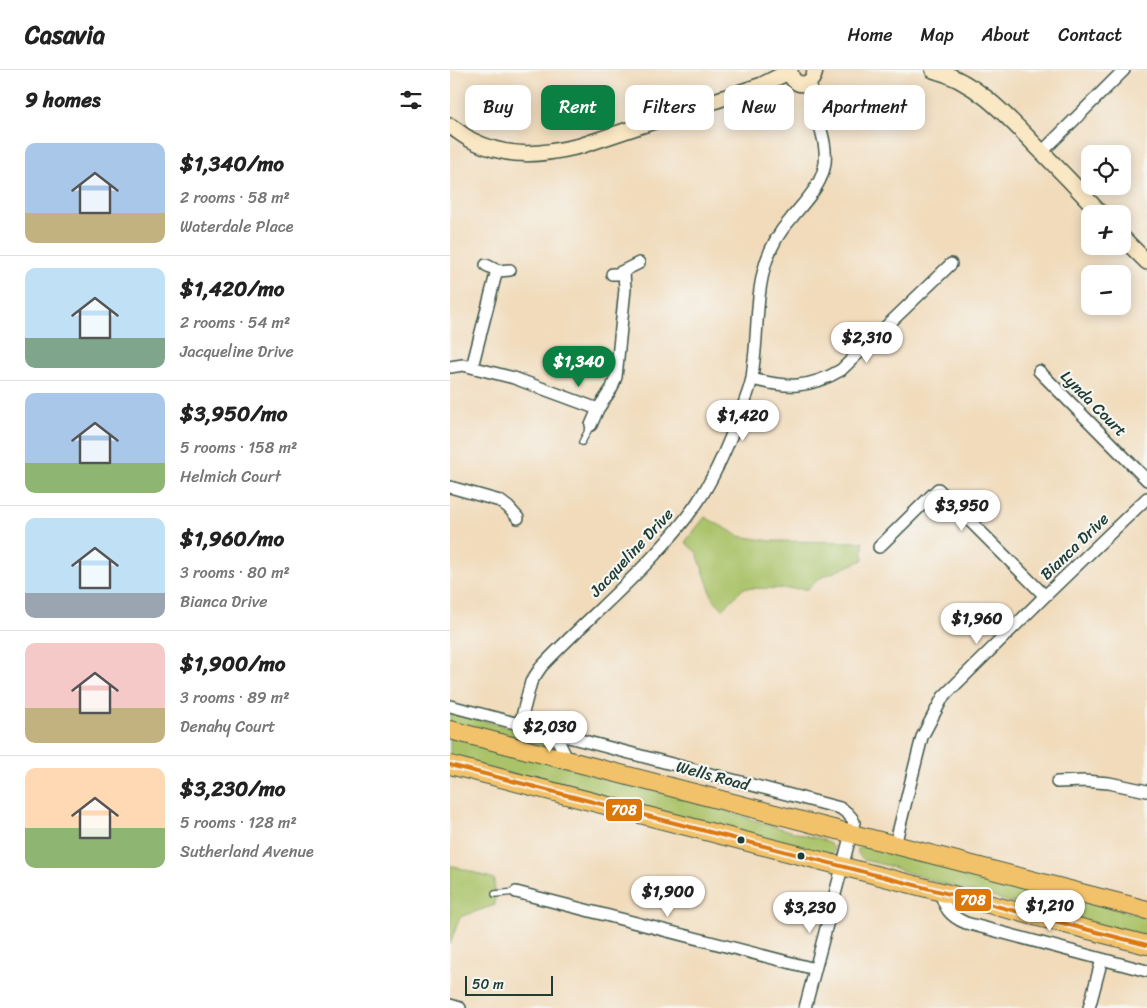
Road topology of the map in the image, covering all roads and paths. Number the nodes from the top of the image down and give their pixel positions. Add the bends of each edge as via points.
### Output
1 (933, 70) edge
2 (1124, 70) edge
3 (805, 75) edge
4 (450, 126) edge
5 (1042, 152) junction
6 (1092, 205) edge
7 (1131, 245) edge
8 (1147, 262) edge
9 (639, 263) dead end
10 (951, 264) dead end
11 (486, 265) dead end
12 (498, 270) junction
13 (510, 270) dead end
14 (624, 271) junction
15 (612, 274) dead end
16 (450, 366) edge
17 (472, 367) junction
18 (1039, 370) dead end
19 (752, 379) junction
20 (598, 409) junction
21 (591, 425) joint
22 (582, 442) dead end
23 (1147, 480) edge
24 (450, 487) edge
25 (1147, 498) edge
26 (518, 518) dead end
27 (879, 547) dead end
28 (1045, 596) junction
29 (450, 706) edge
30 (520, 724) junction
31 (450, 730) edge
32 (555, 734) junction
33 (568, 761) junction
34 (450, 765) edge
35 (1057, 782) dead end
36 (1147, 791) edge
37 (850, 833) junction
38 (895, 845) junction
39 (842, 867) junction
40 (516, 892) joint
41 (940, 892) junction
42 (495, 894) dead end
43 (1147, 910) edge
44 (1147, 945) edge
45 (1102, 959) junction
46 (815, 970) junction
47 (1147, 971) edge
48 (450, 1005) edge
49 (460, 1008) edge
50 (805, 1008) edge
51 (1090, 1008) edge

1 - 5 street via 969,85 984,96
2 - 5 street
3 - 4 street via 762,85 580,146 542,154 490,147 473,141
3 - 19 street, Jacqueline Drive via 823,135 825,163 809,199 781,231 766,260 759,295
5 - 6 street
7 - 8 street
9 - 14 street
10 - 19 street via 841,370 807,384 788,385
11 - 12 street
12 - 13 street
12 - 17 street
14 - 15 street
14 - 20 street via 616,377
16 - 17 street
17 - 20 street via 526,382
18 - 23 street, Lynda Court
19 - 30 street, Jacqueline Drive via 728,444 697,503 655,554 541,667 531,682
20 - 21 street
21 - 22 lane
24 - 26 street via 500,501
25 - 28 street, Bianca Drive
27 - 28 street via 938,489
28 - 38 street, Bianca Drive via 943,697 922,737
29 - 30 street, Wells Road
30 - 32 street, Wells Road
31 - 33 main road, Wells Road
32 - 33 street
32 - 37 street, Wells Road via 840,808 854,822
33 - 37 main road, Wells Road
34 - 39 main road
35 - 36 street via 1109,783
37 - 38 main road, Wells Road
37 - 39 street
38 - 43 main road, Wells Road
39 - 41 main road
39 - 46 street
40 - 42 lane
40 - 46 street
41 - 44 main road
41 - 45 street via 944,907 957,920
45 - 47 street
45 - 51 street
46 - 50 street
48 - 49 street

